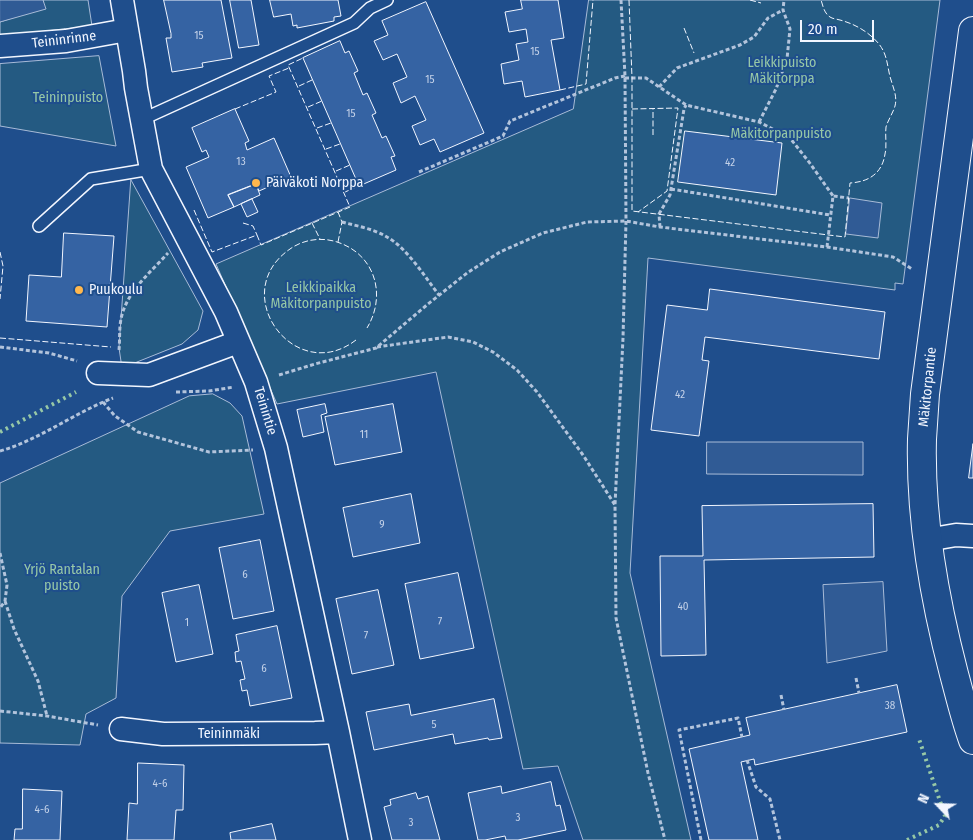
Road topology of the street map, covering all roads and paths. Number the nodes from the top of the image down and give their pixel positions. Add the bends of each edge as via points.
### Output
1 (122, 0) edge
2 (387, 0) edge
3 (621, 0) edge
4 (784, 0) edge
5 (783, 10) junction
6 (128, 30) junction
7 (973, 31) edge
8 (0, 46) edge
9 (625, 77) junction
10 (659, 87) junction
11 (686, 105) junction
12 (142, 119) junction
13 (759, 122) junction
14 (151, 169) junction
15 (419, 172) dead end
16 (671, 190) junction
17 (833, 196) junction
18 (849, 198) dead end
19 (830, 215) junction
20 (626, 221) junction
21 (342, 222) dead end
22 (39, 226) dead end
23 (660, 227) junction
24 (174, 246) dead end
25 (827, 247) junction
26 (912, 270) dead end
27 (439, 295) junction
28 (238, 342) junction
29 (0, 347) edge
30 (376, 348) junction
31 (213, 352) junction
32 (77, 361) dead end
33 (107, 373) junction
34 (248, 384) junction
35 (168, 391) dead end
36 (103, 402) junction
37 (276, 448) junction
38 (0, 451) edge
39 (615, 505) junction
40 (973, 536) edge
41 (927, 540) junction
42 (0, 553) edge
43 (5, 601) junction
44 (0, 608) edge
45 (856, 678) dead end
46 (859, 694) dead end
47 (780, 695) dead end
48 (784, 710) dead end
49 (0, 711) edge
50 (47, 716) junction
51 (121, 729) joint
52 (338, 732) junction
53 (742, 737) dead end
54 (973, 740) edge
55 (747, 760) dead end
56 (360, 840) edge
57 (665, 840) edge
58 (701, 840) edge
59 (780, 840) edge

1 - 6 street, Teinintie
2 - 12 lane via 370,8 354,23
3 - 9 path
4 - 5 path
5 - 10 path via 768,18 754,37 677,68
5 - 13 path via 790,29 788,59
6 - 8 street, Teininrinne via 66,41
6 - 12 street, Teinintie
7 - 41 street, Mäkitorpantie via 925,394 922,440
9 - 10 path via 646,78
9 - 15 path via 615,78 510,121 504,136
9 - 20 path
10 - 11 path
11 - 13 path
11 - 16 path
12 - 14 street, Teinintie
13 - 17 path via 790,138
14 - 22 lane via 90,179
14 - 28 street, Teinintie via 226,312
16 - 19 path
16 - 23 path via 659,214
17 - 18 path
17 - 19 path
19 - 25 path
20 - 23 path
20 - 27 path via 587,222 543,233 500,252
20 - 39 path via 624,338
21 - 27 path via 387,237 402,249
23 - 25 path
24 - 33 path via 126,303
25 - 26 path via 893,257
27 - 30 path
28 - 31 street
28 - 34 street, Teinintie
29 - 32 path via 49,353
30 - 34 path
30 - 39 path via 448,338 473,342 493,352 517,370 536,392
31 - 33 street via 149,375
31 - 34 path via 219,369
33 - 36 path via 115,397
34 - 35 path via 209,391
34 - 37 street, Teinintie
36 - 37 path via 115,416 138,432 209,452
36 - 38 path via 16,447
37 - 52 street, Teinintie
39 - 57 path via 616,618
40 - 41 street
41 - 54 street, Mäkitorpantie via 940,618
42 - 43 path via 7,585
43 - 44 path
43 - 50 path via 38,680
45 - 46 path
47 - 48 path
49 - 50 path
50 - 51 path
51 - 52 street, Teininmäki via 163,734
52 - 56 street, Teinintie
53 - 58 path via 738,718 679,730
55 - 59 path via 756,787 770,799

